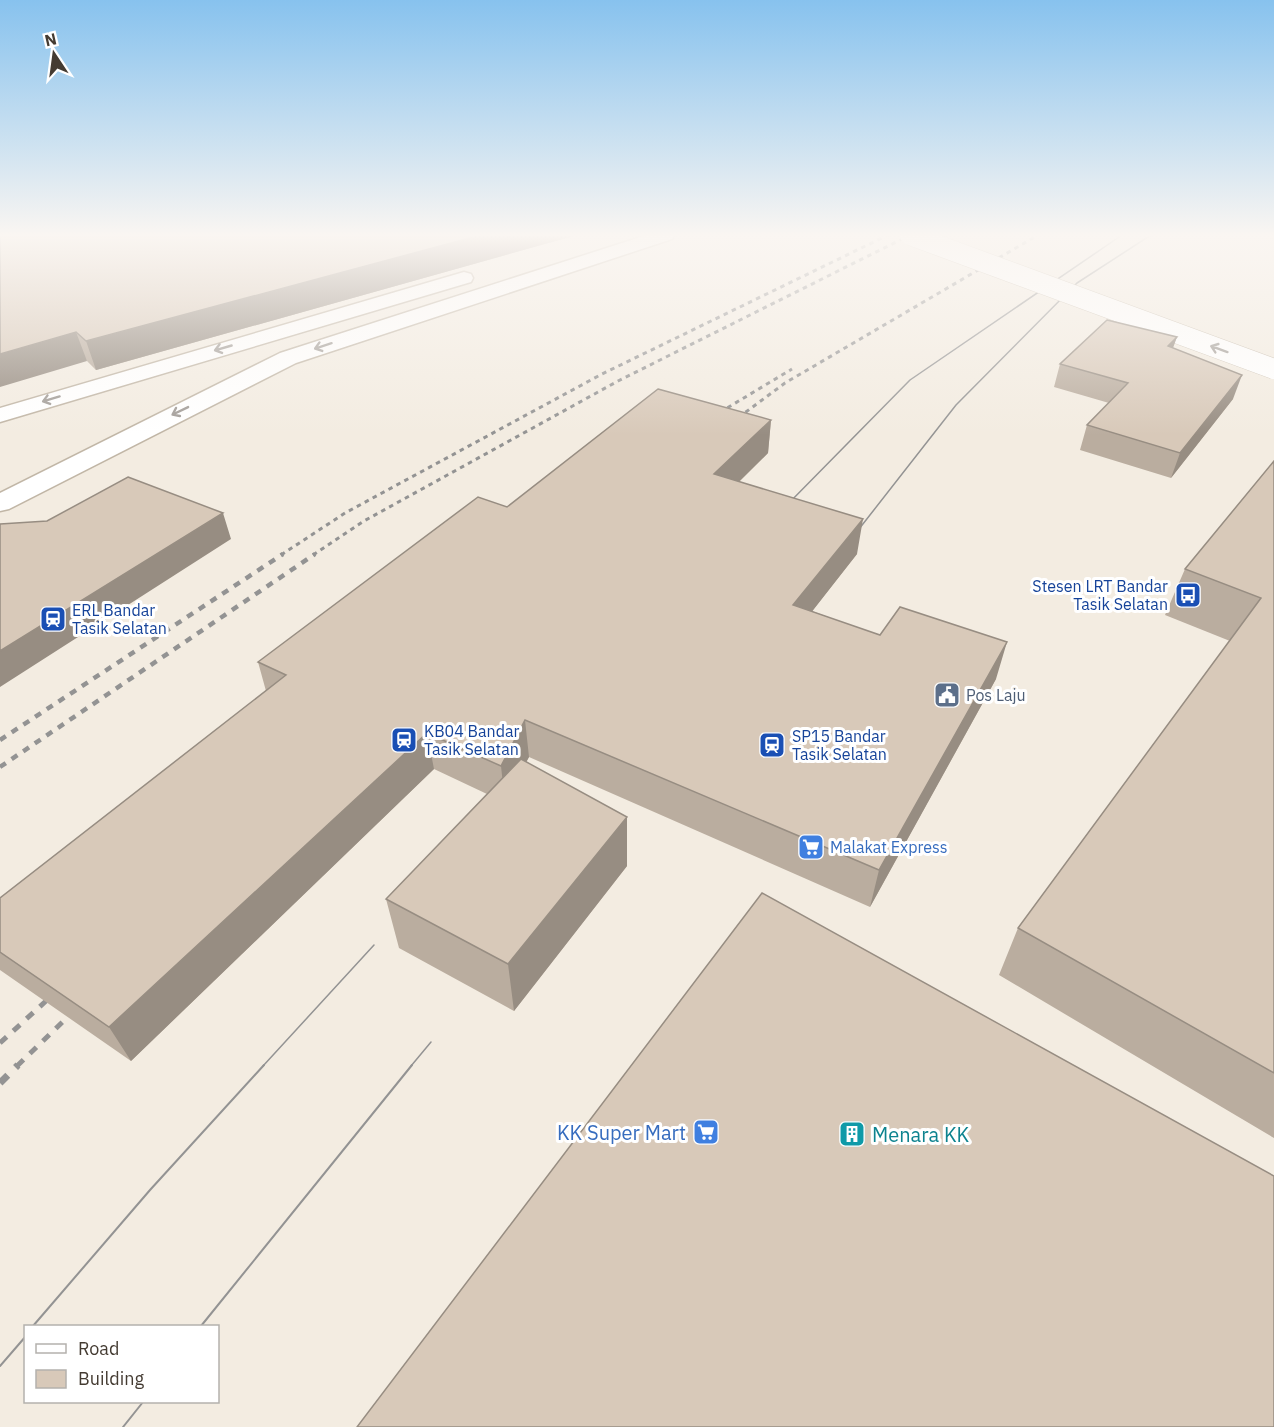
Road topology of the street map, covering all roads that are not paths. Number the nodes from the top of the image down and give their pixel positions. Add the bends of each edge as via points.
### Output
1 (384, 302) edge
2 (442, 302) edge
3 (1090, 302) edge
4 (1274, 369) edge
5 (0, 415) edge
6 (0, 503) edge

1 -> 5 street
2 -> 6 street via 288,358
4 -> 3 street, bridge

